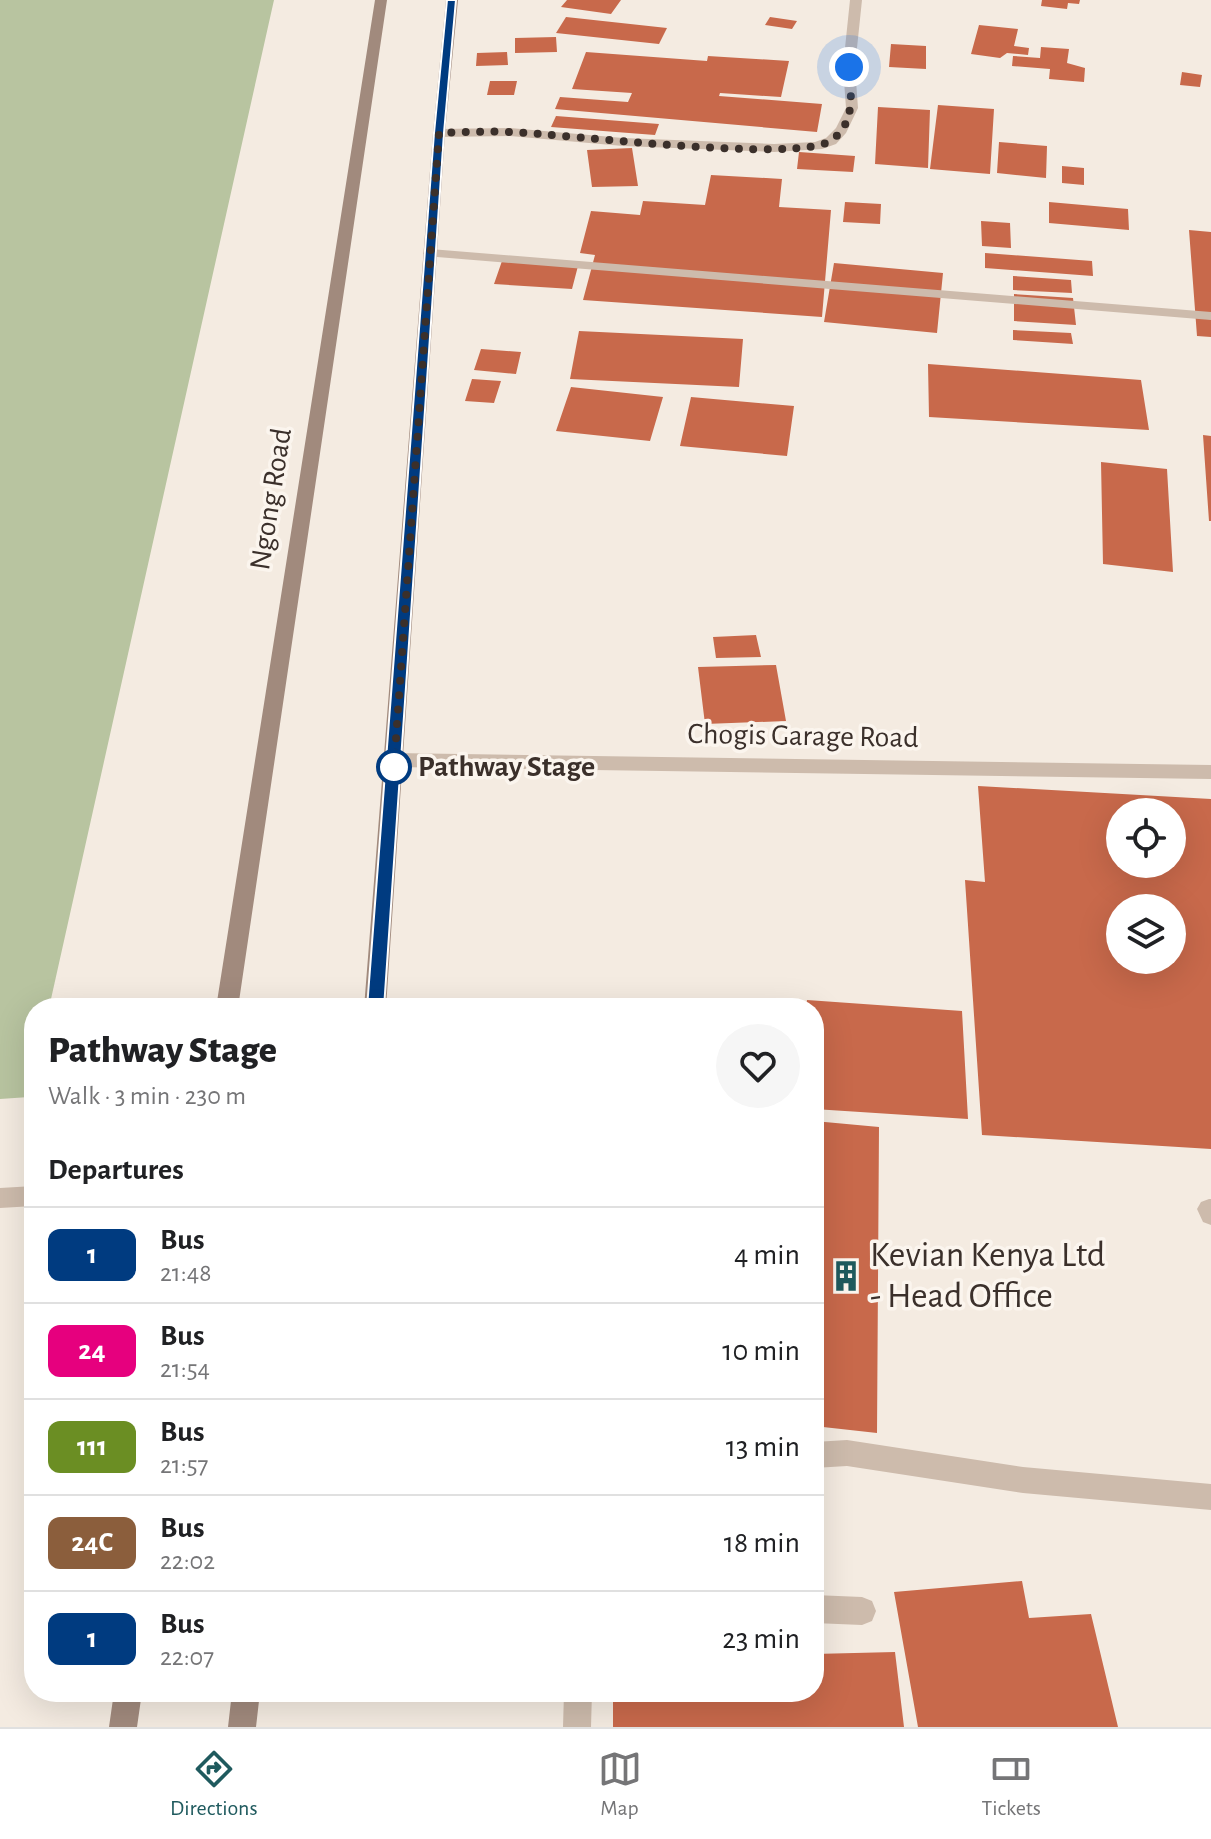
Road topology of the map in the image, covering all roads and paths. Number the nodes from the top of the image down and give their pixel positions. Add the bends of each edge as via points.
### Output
1 (381, 0) edge
2 (452, 0) edge
3 (856, 0) edge
4 (439, 133) junction
5 (430, 253) junction
6 (1211, 316) edge
7 (394, 760) junction
8 (1211, 772) edge
9 (229, 998) edge
10 (376, 998) edge
11 (24, 1197) edge
12 (0, 1198) edge
13 (824, 1454) edge
14 (1211, 1497) edge
15 (824, 1609) edge
16 (862, 1611) dead end
17 (127, 1702) edge
18 (245, 1702) edge
19 (578, 1702) edge
20 (123, 1727) edge
21 (242, 1727) edge
22 (577, 1727) edge

1 - 9 main road, Ngong Road
2 - 4 main road
3 - 4 street via 849,67 852,108 842,130 817,146
4 - 5 main road
5 - 6 street
5 - 7 main road
7 - 8 street, Chogis Garage Road
7 - 10 main road
11 - 12 street
13 - 14 street
15 - 16 street
17 - 20 main road
18 - 21 main road
19 - 22 street

